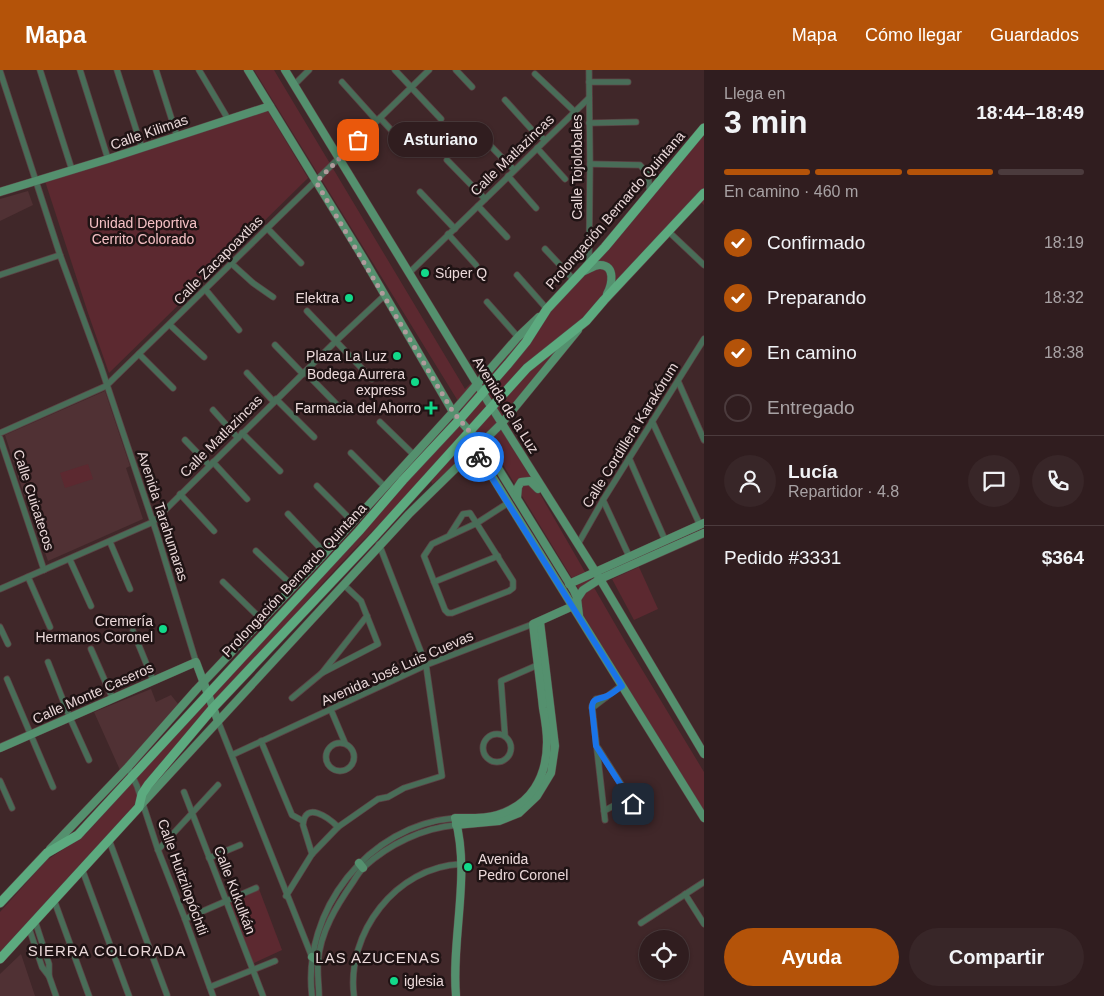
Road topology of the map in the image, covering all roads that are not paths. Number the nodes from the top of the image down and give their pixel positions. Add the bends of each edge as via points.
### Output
1 (40, 70) edge
2 (80, 70) edge
3 (117, 70) edge
4 (156, 70) edge
5 (199, 70) edge
6 (248, 70) edge
7 (285, 70) edge
8 (310, 70) edge
9 (395, 70) edge
10 (429, 70) edge
11 (456, 70) edge
12 (589, 70) edge
13 (0, 71) edge
14 (535, 74) dead end
15 (342, 82) dead end
16 (589, 82) junction
17 (628, 82) dead end
18 (294, 85) junction
19 (412, 87) junction
20 (472, 87) dead end
21 (589, 98) junction
22 (505, 100) dead end
23 (270, 106) junction
24 (575, 112) junction
25 (228, 119) junction
26 (379, 119) junction
27 (441, 119) dead end
28 (636, 122) dead end
29 (589, 123) junction
30 (704, 128) edge
31 (477, 132) dead end
32 (177, 136) junction
33 (545, 140) junction
34 (407, 147) dead end
35 (142, 148) junction
36 (537, 148) junction
37 (108, 159) junction
38 (339, 159) junction
39 (447, 160) dead end
40 (590, 164) junction
41 (72, 170) junction
42 (514, 170) junction
43 (508, 176) junction
44 (565, 179) dead end
45 (36, 181) junction
46 (316, 182) junction
47 (0, 192) edge
48 (420, 192) dead end
49 (650, 193) junction
50 (704, 193) edge
51 (485, 199) junction
52 (478, 206) junction
53 (536, 208) dead end
54 (267, 228) junction
55 (455, 229) junction
56 (668, 232) junction
57 (448, 234) junction
58 (507, 238) dead end
59 (545, 249) dead end
60 (60, 255) junction
61 (301, 263) dead end
62 (232, 264) junction
63 (476, 265) dead end
64 (704, 266) edge
65 (586, 268) junction
66 (409, 273) junction
67 (0, 275) edge
68 (517, 275) dead end
69 (574, 280) junction
70 (205, 289) junction
71 (385, 296) junction
72 (273, 298) dead end
73 (604, 300) junction
74 (487, 302) dead end
75 (547, 309) junction
76 (307, 311) dead end
77 (586, 321) junction
78 (170, 325) junction
79 (239, 330) dead end
80 (518, 337) junction
81 (336, 341) junction
82 (703, 343) edge
83 (275, 345) dead end
84 (139, 354) junction
85 (204, 357) dead end
86 (247, 373) dead end
87 (304, 373) junction
88 (372, 379) dead end
89 (678, 381) junction
90 (478, 384) junction
91 (106, 386) junction
92 (173, 388) dead end
93 (483, 393) junction
94 (275, 400) junction
95 (493, 408) junction
96 (213, 410) dead end
97 (342, 410) dead end
98 (453, 412) junction
99 (460, 419) junction
100 (652, 421) junction
101 (380, 422) dead end
102 (502, 423) junction
103 (470, 432) junction
104 (0, 433) edge
105 (240, 435) junction
106 (314, 437) dead end
107 (0, 438) edge
108 (185, 440) dead end
109 (704, 440) edge
110 (482, 442) junction
111 (475, 449) junction
112 (351, 453) dead end
113 (414, 455) junction
114 (629, 458) junction
115 (211, 464) junction
116 (280, 471) dead end
117 (317, 486) dead end
118 (385, 487) junction
119 (180, 494) junction
120 (517, 498) junction
121 (247, 499) dead end
122 (602, 500) junction
123 (508, 503) junction
124 (288, 514) dead end
125 (153, 522) junction
126 (353, 522) junction
127 (477, 523) junction
128 (702, 524) edge
129 (569, 530) junction
130 (214, 531) dead end
131 (704, 533) edge
132 (375, 536) junction
133 (449, 536) junction
134 (665, 540) junction
135 (110, 542) junction
136 (578, 544) junction
137 (379, 546) junction
138 (256, 551) dead end
139 (325, 552) junction
140 (498, 556) junction
141 (630, 556) junction
142 (70, 560) junction
143 (44, 570) junction
144 (595, 572) junction
145 (28, 577) junction
146 (600, 579) junction
147 (223, 582) dead end
148 (434, 582) junction
149 (344, 584) junction
150 (569, 584) junction
151 (294, 586) junction
152 (0, 589) edge
153 (130, 589) dead end
154 (577, 598) junction
155 (91, 606) dead end
156 (573, 606) junction
157 (367, 616) junction
158 (579, 616) junction
159 (262, 620) junction
160 (536, 623) junction
161 (0, 627) edge
162 (50, 627) dead end
163 (133, 631) dead end
164 (8, 644) dead end
165 (91, 649) dead end
166 (48, 662) dead end
167 (196, 662) junction
168 (541, 664) junction
169 (426, 665) junction
170 (322, 673) junction
171 (7, 680) dead end
172 (153, 680) junction
173 (204, 682) junction
174 (622, 686) junction
175 (208, 694) junction
176 (112, 698) junction
177 (292, 698) dead end
178 (213, 708) junction
179 (332, 710) junction
180 (70, 718) junction
181 (218, 721) junction
182 (30, 735) junction
183 (505, 736) junction
184 (261, 741) junction
185 (344, 744) junction
186 (596, 746) junction
187 (0, 748) edge
188 (704, 754) edge
189 (232, 755) junction
190 (90, 760) dead end
191 (128, 767) junction
192 (133, 777) junction
193 (0, 781) edge
194 (218, 785) dead end
195 (52, 786) dead end
196 (184, 792) dead end
197 (629, 797) junction
198 (141, 803) junction
199 (633, 804) dead end
200 (12, 808) dead end
201 (604, 811) junction
202 (193, 813) junction
203 (704, 818) edge
204 (605, 820) dead end
205 (303, 821) junction
206 (455, 822) junction
207 (338, 827) junction
208 (109, 840) junction
209 (240, 845) dead end
210 (158, 850) junction
211 (47, 853) junction
212 (312, 854) junction
213 (209, 858) junction
214 (461, 864) junction
215 (82, 869) junction
216 (704, 882) edge
217 (256, 888) dead end
218 (685, 894) junction
219 (286, 896) junction
220 (54, 900) junction
221 (226, 902) junction
222 (0, 903) edge
223 (185, 919) junction
224 (641, 923) dead end
225 (704, 924) edge
226 (32, 925) junction
227 (0, 959) edge
228 (315, 959) junction
229 (275, 961) dead end
230 (253, 970) junction
231 (210, 987) junction
232 (167, 995) edge
233 (56, 996) edge
234 (89, 996) edge
235 (129, 996) edge
236 (213, 996) edge
237 (263, 996) edge
238 (312, 996) edge
239 (319, 996) edge
240 (354, 996) edge
241 (456, 996) edge

1 - 41 street
2 - 37 street
3 - 35 street
4 - 32 street
5 - 25 street
6 - 23 street
7 - 18 street, Avenida de la Luz
8 - 18 street
9 - 19 street
10 - 19 street, Calle Zacapoaxtlas
11 - 20 street
12 - 16 street, Calle Tojolobales
13 - 45 street, Avenida Tarahumaras
14 - 24 street
15 - 26 street
16 - 17 street
16 - 21 street, Calle Tojolobales
18 - 38 street, Avenida de la Luz
19 - 26 street, Calle Zacapoaxtlas
19 - 27 street
21 - 24 street, Calle Matlazincas
21 - 29 street, Calle Tojolobales
22 - 33 street
23 - 25 street, Calle Kilimas
23 - 46 street
24 - 33 street, Calle Matlazincas
25 - 32 street, Calle Kilimas
26 - 34 street
26 - 38 street, Calle Zacapoaxtlas
28 - 29 street
29 - 40 street, Calle Tojolobales
30 - 49 main road, Prolongación Bernardo Quintana
31 - 42 street
32 - 35 street, Calle Kilimas
33 - 36 street, Calle Matlazincas
35 - 37 street, Calle Kilimas
36 - 42 street, Calle Matlazincas
36 - 44 street
37 - 41 street, Calle Kilimas
38 - 46 street, Calle Zacapoaxtlas
38 - 66 street, Avenida de la Luz
39 - 51 street
40 - 49 street via 640,165 648,174
40 - 65 street, Calle Tojolobales
41 - 45 street, Calle Kilimas
42 - 43 street, Calle Matlazincas
43 - 51 street, Calle Matlazincas
43 - 53 street
45 - 47 street, Calle Kilimas
45 - 60 street, Avenida Tarahumaras
46 - 54 street, Calle Zacapoaxtlas
46 - 71 street
48 - 55 street
49 - 65 main road, Prolongación Bernardo Quintana
50 - 56 main road, Prolongación Bernardo Quintana
51 - 52 street, Calle Matlazincas
52 - 55 street, Calle Matlazincas
52 - 58 street
54 - 61 street
54 - 62 street, Calle Zacapoaxtlas
55 - 57 street, Calle Matlazincas
56 - 64 street
56 - 73 main road, Prolongación Bernardo Quintana
57 - 63 street
57 - 66 street, Calle Matlazincas
59 - 69 street
60 - 67 street
60 - 91 street, Avenida Tarahumaras
62 - 70 street, Calle Zacapoaxtlas
62 - 72 street
65 - 69 main road, Prolongación Bernardo Quintana
65 - 73 street via 598,265 608,269 612,284
66 - 90 street, Avenida de la Luz
68 - 75 street
69 - 75 main road, Prolongación Bernardo Quintana
70 - 78 street, Calle Zacapoaxtlas
70 - 79 street
71 - 81 street, Calle Matlazincas
71 - 98 street
73 - 77 main road, Prolongación Bernardo Quintana
74 - 80 street
75 - 80 street, Prolongación Bernardo Quintana
75 - 93 main road, Prolongación Bernardo Quintana via 526,342
76 - 81 street
77 - 95 main road, Prolongación Bernardo Quintana via 527,368
77 - 102 street, Prolongación Bernardo Quintana
78 - 84 street, Calle Zacapoaxtlas
78 - 85 street
80 - 90 street, Prolongación Bernardo Quintana
81 - 87 street, Calle Matlazincas
81 - 88 street
82 - 89 street, Calle Cordillera Karakórum
83 - 87 street
84 - 91 street, Calle Zacapoaxtlas
84 - 92 street
86 - 94 street
87 - 94 street, Calle Matlazincas
87 - 97 street
89 - 100 street, Calle Cordillera Karakórum
89 - 109 street
90 - 93 street, Avenida de la Luz
90 - 98 street, Prolongación Bernardo Quintana
91 - 104 street, Calle Zacapoaxtlas
91 - 125 street, Avenida Tarahumaras
93 - 95 street, Avenida de la Luz
93 - 99 main road, Prolongación Bernardo Quintana
94 - 105 street, Calle Matlazincas
94 - 106 street
95 - 102 street, Avenida de la Luz
95 - 103 main road, Prolongación Bernardo Quintana
96 - 105 street
98 - 99 street
98 - 113 street, Prolongación Bernardo Quintana
99 - 103 street
99 - 175 main road, Prolongación Bernardo Quintana
100 - 114 street, Calle Cordillera Karakórum
100 - 128 street
101 - 113 street
102 - 110 street, Prolongación Bernardo Quintana
102 - 129 street, Avenida de la Luz
103 - 110 street
103 - 111 street
103 - 132 main road, Prolongación Bernardo Quintana
105 - 115 street, Calle Matlazincas
105 - 116 street
107 - 143 street, Calle Cuicatecos
108 - 115 street
110 - 111 street, Prolongación Bernardo Quintana
110 - 120 street
111 - 123 street
111 - 137 street, Prolongación Bernardo Quintana
112 - 118 street
113 - 118 street, Prolongación Bernardo Quintana
114 - 122 street, Calle Cordillera Karakórum
114 - 134 street
115 - 119 street, Calle Matlazincas
115 - 121 street
117 - 126 street
118 - 126 street, Prolongación Bernardo Quintana
119 - 125 street, Calle Matlazincas
119 - 130 street
120 - 129 street via 521,482 533,482 558,521
120 - 150 street
122 - 136 street, Calle Cordillera Karakórum
122 - 141 street
123 - 127 street
123 - 156 street
124 - 139 street
125 - 135 street, Calle Matlazincas
125 - 167 street, Avenida Tarahumaras
126 - 139 street, Prolongación Bernardo Quintana
127 - 133 street
127 - 133 street via 467,512
127 - 140 street
128 - 134 street
129 - 136 street, Avenida de la Luz
131 - 146 street
132 - 137 street
132 - 178 main road, Prolongación Bernardo Quintana
133 - 148 street via 432,544 424,556
134 - 141 street
135 - 142 street, Calle Matlazincas
135 - 153 street
136 - 144 street, Avenida de la Luz
137 - 149 street, Prolongación Bernardo Quintana
137 - 169 street
138 - 151 street
139 - 151 street, Prolongación Bernardo Quintana
140 - 148 street
140 - 148 street via 513,581 509,591 450,613 445,610
141 - 144 street
142 - 143 street, Calle Matlazincas
142 - 155 street
143 - 145 street, Calle Matlazincas
144 - 146 street, Avenida de la Luz
144 - 150 street
145 - 152 street, Calle Matlazincas
145 - 162 street
146 - 154 street
146 - 188 street, Avenida de la Luz
147 - 159 street
149 - 157 street via 360,601
149 - 181 street, Prolongación Bernardo Quintana
150 - 154 street
151 - 159 street, Prolongación Bernardo Quintana
154 - 156 street
154 - 158 street
156 - 158 street
156 - 160 street, Avenida José Luis Cuevas
157 - 170 street
157 - 170 street via 378,645
158 - 174 street
159 - 173 street, Prolongación Bernardo Quintana
160 - 168 street
160 - 169 street, Avenida José Luis Cuevas
161 - 164 street
163 - 172 street
165 - 176 street
166 - 180 street
167 - 172 street, Calle Monte Caseros
167 - 173 street, Avenida Tarahumaras
168 - 183 street via 501,682
168 - 206 street via 547,742 544,779 524,805 493,816
169 - 179 street, Avenida José Luis Cuevas
169 - 207 street via 442,776 378,799
170 - 177 street
171 - 182 street
172 - 176 street, Calle Monte Caseros
173 - 175 street, Avenida Tarahumaras
173 - 191 street, Prolongación Bernardo Quintana
174 - 186 street via 592,708
174 - 203 street
175 - 178 street, Avenida Tarahumaras
175 - 192 main road, Prolongación Bernardo Quintana
176 - 180 street, Calle Monte Caseros
178 - 181 street, Avenida Tarahumaras
178 - 198 main road, Prolongación Bernardo Quintana via 148,785
179 - 184 street, Avenida José Luis Cuevas
179 - 185 street
180 - 182 street, Calle Monte Caseros
180 - 190 street
181 - 189 street, Avenida Tarahumaras
181 - 198 street, Prolongación Bernardo Quintana
182 - 187 street, Calle Monte Caseros
182 - 195 street
183 - 183 street via 497,733 485,739 483,752 488,759 496,762 507,758 511,747
184 - 189 street, Avenida José Luis Cuevas
184 - 205 street via 292,815
185 - 185 street via 335,743 326,754 329,767 338,771 347,770 353,763 352,749
186 - 197 street
186 - 201 street
189 - 219 street, Avenida Tarahumaras
191 - 192 street, Calle Huitzilopóchtli
191 - 211 street, Prolongación Bernardo Quintana
192 - 198 street, Calle Huitzilopóchtli
192 - 211 main road, Prolongación Bernardo Quintana via 78,835
193 - 200 street
194 - 202 street
196 - 202 street, Calle Kukulkán
197 - 199 street
197 - 201 street
198 - 208 main road, Prolongación Bernardo Quintana
198 - 210 street, Calle Huitzilopóchtli
201 - 204 street
202 - 210 street
202 - 213 street, Calle Kukulkán
205 - 207 street via 308,814 319,813
205 - 212 street
206 - 214 street
206 - 228 street via 430,823 394,837 361,866 332,914
207 - 212 street
208 - 215 main road, Prolongación Bernardo Quintana
208 - 232 street
209 - 213 street
210 - 223 street, Calle Huitzilopóchtli
211 - 222 main road, Prolongación Bernardo Quintana
212 - 219 street
213 - 221 street, Calle Kukulkán
214 - 240 street via 440,866 418,874 383,904 369,922 356,954
214 - 241 street
215 - 220 main road, Prolongación Bernardo Quintana
215 - 235 street
216 - 218 street
217 - 221 street
218 - 224 street
218 - 225 street
219 - 228 street, Avenida Tarahumaras
220 - 226 main road, Prolongación Bernardo Quintana
220 - 234 street
221 - 223 street
221 - 230 street, Calle Kukulkán
223 - 231 street, Calle Huitzilopóchtli
226 - 227 main road, Prolongación Bernardo Quintana
226 - 233 street via 42,967
228 - 238 street
228 - 239 street
229 - 230 street
230 - 231 street
230 - 237 street, Calle Kukulkán
231 - 236 street, Calle Huitzilopóchtli

